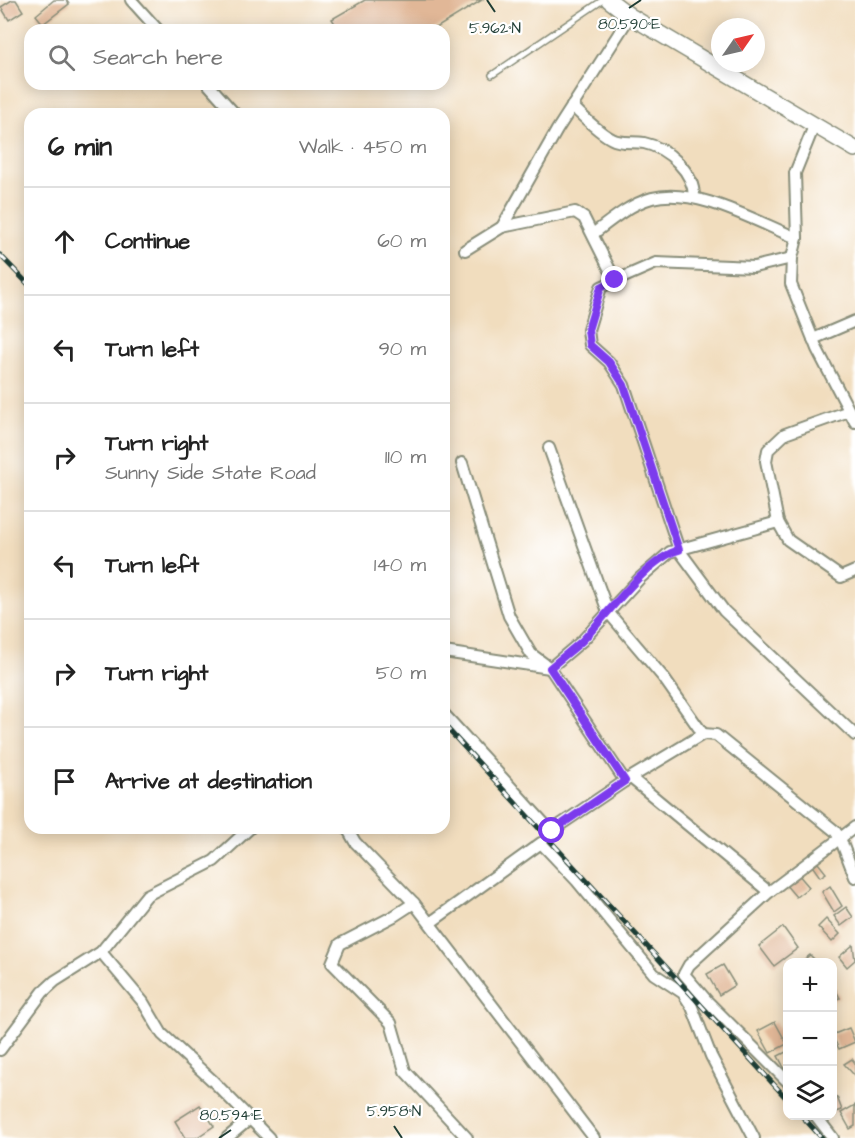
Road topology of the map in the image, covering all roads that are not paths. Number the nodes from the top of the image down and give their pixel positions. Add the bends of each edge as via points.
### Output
1 (130, 0) edge
2 (603, 0) edge
3 (609, 0) edge
4 (630, 16) junction
5 (152, 24) edge
6 (492, 75) dead end
7 (213, 90) edge
8 (572, 106) junction
9 (230, 108) edge
10 (814, 126) junction
11 (855, 149) edge
12 (694, 197) junction
13 (502, 226) junction
14 (593, 234) junction
15 (797, 238) junction
16 (465, 250) dead end
17 (792, 258) junction
18 (615, 280) junction
19 (855, 321) edge
20 (813, 339) junction
21 (849, 411) junction
22 (855, 422) edge
23 (549, 448) dead end
24 (462, 463) dead end
25 (778, 522) junction
26 (679, 550) junction
27 (855, 571) edge
28 (608, 612) junction
29 (450, 653) edge
30 (550, 668) junction
31 (450, 720) edge
32 (703, 734) junction
33 (855, 735) edge
34 (628, 779) junction
35 (855, 827) edge
36 (243, 834) edge
37 (350, 834) edge
38 (840, 838) junction
39 (855, 877) edge
40 (770, 892) junction
41 (414, 903) junction
42 (430, 923) junction
43 (101, 952) junction
44 (687, 989) junction
45 (0, 1050) edge
46 (783, 1077) edge
47 (251, 1118) junction
48 (819, 1120) edge
49 (227, 1138) edge
50 (269, 1138) edge
51 (467, 1138) edge
52 (594, 1138) edge
53 (754, 1138) edge
54 (833, 1138) edge

1 - 5 street
2 - 6 lane
3 - 4 main road
4 - 8 street
4 - 10 main road
7 - 9 street
8 - 12 street via 612,140 646,143 676,159 685,169
8 - 13 street
10 - 11 main road
10 - 15 street via 795,173
12 - 14 street via 649,198
12 - 15 street
13 - 14 street via 575,212 584,218
13 - 16 street
14 - 18 street
15 - 17 street
17 - 18 street via 754,267 656,263
17 - 20 street via 791,284
18 - 26 street via 601,287 588,330 590,345 609,362 624,385
19 - 20 street
20 - 21 street
21 - 22 street
21 - 25 street via 784,434 768,450 766,461
23 - 28 street
24 - 30 street via 509,616 531,654
25 - 26 street
25 - 27 street via 788,540 841,577
26 - 28 street via 670,552 640,578
26 - 33 street via 724,611
28 - 30 street
28 - 32 street via 663,677
29 - 30 street
30 - 34 street
31 - 34 street via 552,831
32 - 34 street
32 - 38 street via 716,735
34 - 40 street
35 - 38 street
36 - 43 street via 214,861 147,895
37 - 41 street
38 - 39 street
38 - 40 street
40 - 44 street via 689,965 684,974
41 - 42 street
41 - 51 street via 340,944 332,963 391,1023 405,1071
42 - 44 street via 541,843 654,974
42 - 52 street
43 - 45 street via 43,992
43 - 47 street via 143,1002 162,1034
44 - 46 street
44 - 53 street via 711,1056
47 - 49 street
47 - 50 street
48 - 54 street

